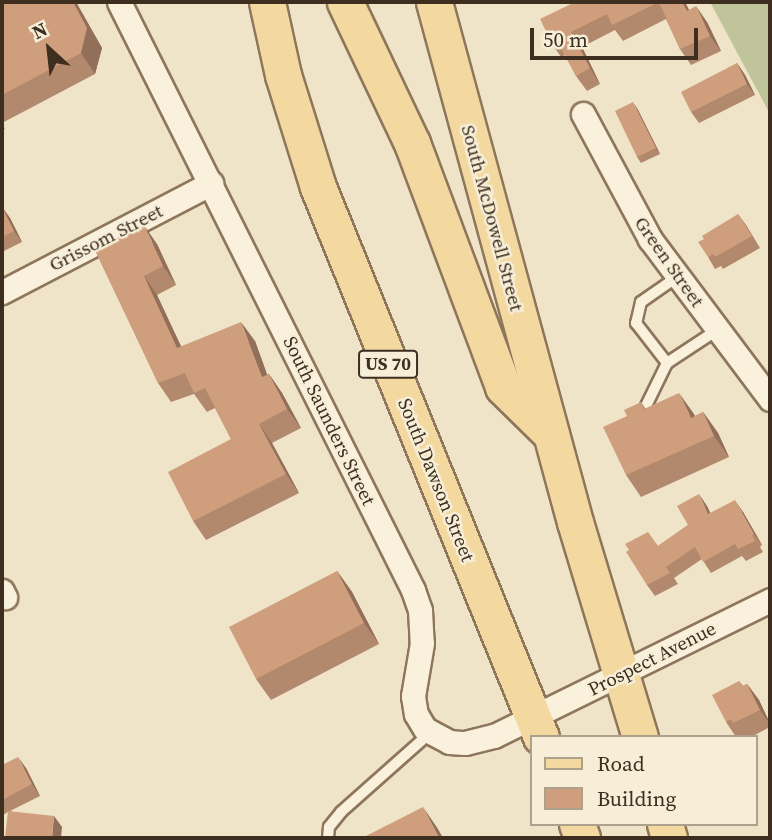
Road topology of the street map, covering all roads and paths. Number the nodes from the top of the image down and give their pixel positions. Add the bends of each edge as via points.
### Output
1 (119, 2) edge
2 (267, 2) edge
3 (345, 2) edge
4 (434, 2) edge
5 (583, 114) dead end
6 (211, 183) junction
7 (677, 276) junction
8 (2, 292) edge
9 (717, 330) junction
10 (667, 363) junction
11 (770, 399) edge
12 (646, 406) edge
13 (551, 434) junction
14 (770, 600) edge
15 (622, 674) junction
16 (537, 728) edge
17 (430, 733) junction
18 (638, 735) edge
19 (328, 838) edge

1 - 6 street, South Saunders Street
2 - 16 main road, South Dawson Street / US 70 via 282,75 317,187
3 - 13 main road via 412,143 503,387
4 - 13 main road, South McDowell Street
5 - 7 street, Green Street via 650,239
6 - 8 street, Grissom Street
6 - 17 street, South Saunders Street via 413,590 422,633 414,703
7 - 9 street, Green Street
7 - 10 lane via 641,302 636,323
9 - 10 lane
9 - 11 street, Green Street
10 - 12 lane
13 - 15 main road, South McDowell Street
14 - 15 street, Prospect Avenue
15 - 16 street, Prospect Avenue
15 - 18 main road
16 - 17 street via 474,741 449,742
17 - 19 lane via 341,812 329,827

